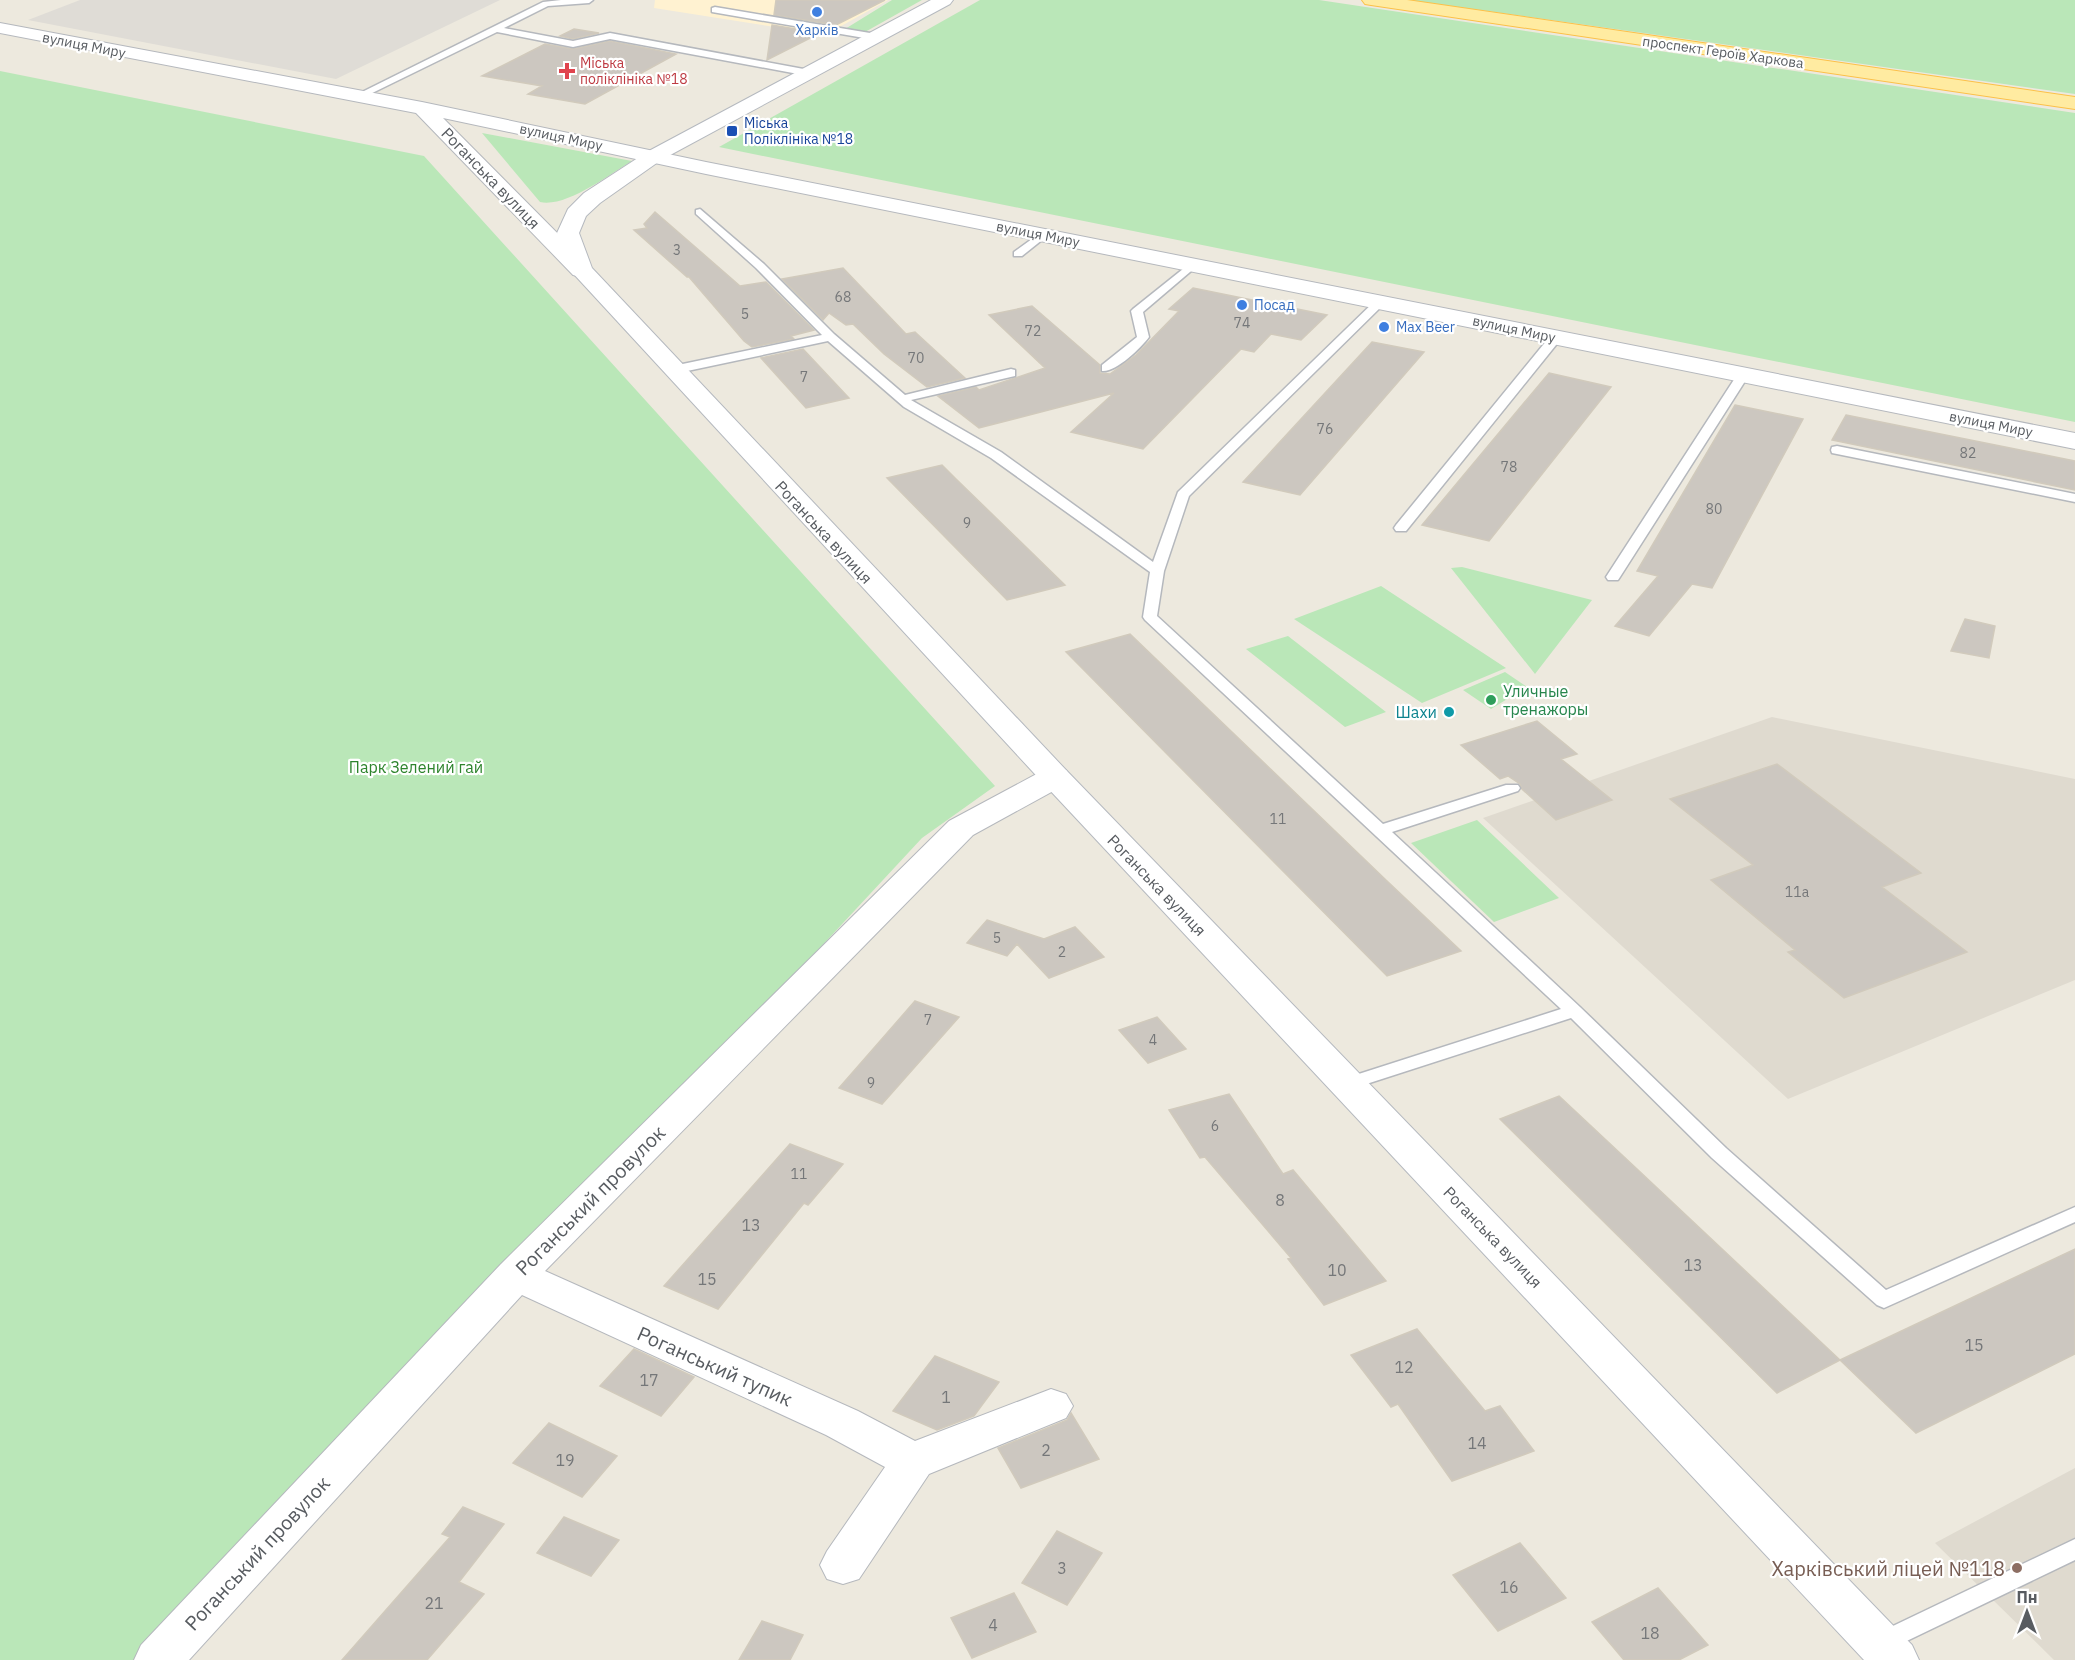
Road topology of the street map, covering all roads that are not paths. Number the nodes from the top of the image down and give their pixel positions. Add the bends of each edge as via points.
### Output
1 (589, 0) edge
2 (944, 0) edge
3 (1371, 0) edge
4 (546, 2) edge
5 (715, 10) dead end
6 (0, 28) edge
7 (496, 29) junction
8 (876, 37) junction
9 (58, 40) junction
10 (0, 44) edge
11 (808, 73) junction
12 (359, 96) junction
13 (2075, 103) edge
14 (422, 108) junction
15 (654, 156) junction
16 (700, 212) dead end
17 (1043, 234) junction
18 (1018, 254) dead end
19 (1193, 264) junction
20 (581, 270) junction
21 (1382, 301) junction
22 (830, 337) junction
23 (1556, 337) junction
24 (1106, 368) dead end
25 (673, 370) junction
26 (1011, 373) dead end
27 (1743, 375) junction
28 (902, 399) junction
29 (2075, 441) edge
30 (1837, 450) dead end
31 (2075, 498) edge
32 (1401, 528) dead end
33 (1157, 571) junction
34 (1613, 578) dead end
35 (1054, 777) junction
36 (1512, 788) dead end
37 (1379, 831) junction
38 (1574, 1011) junction
39 (1347, 1084) junction
40 (2075, 1214) edge
41 (516, 1275) junction
42 (1051, 1406) dead end
43 (913, 1461) junction
44 (2075, 1549) edge
45 (843, 1565) dead end
46 (1887, 1652) edge
47 (158, 1660) edge

1 - 4 lane
2 - 8 street
3 - 13 main road, проспект Героїв Харкова
4 - 7 lane
5 - 8 lane
6 - 9 street, вулиця Миру
7 - 11 lane via 573,44 610,36
7 - 12 lane
8 - 11 street
9 - 10 street
9 - 12 street, вулиця Миру
11 - 15 street
12 - 14 street, вулиця Миру
14 - 15 street, вулиця Миру
14 - 20 street, Роганська вулиця
15 - 17 street, вулиця Миру
15 - 20 street via 592,198 576,214 568,233
16 - 22 lane
17 - 18 lane
17 - 19 street, вулиця Миру
19 - 21 street, вулиця Миру
19 - 24 lane via 1137,311 1143,337
20 - 25 street, Роганська вулиця
21 - 23 street, вулиця Миру
21 - 33 lane via 1183,495
22 - 25 lane
22 - 28 lane
23 - 27 street, вулиця Миру
23 - 32 lane
25 - 35 street, Роганська вулиця
26 - 28 lane
27 - 29 street, вулиця Миру
27 - 34 lane
28 - 33 lane via 996,455
30 - 31 lane
33 - 37 lane via 1150,617
35 - 39 street, Роганська вулиця
35 - 41 street, Роганський провулок via 961,828
36 - 37 lane
37 - 38 lane
38 - 39 lane
38 - 40 lane via 1719,1153 1884,1300
39 - 46 street, Роганська вулиця
41 - 43 street, Роганський тупик via 842,1423
41 - 47 street, Роганський провулок
42 - 43 street
43 - 45 street
44 - 46 lane

